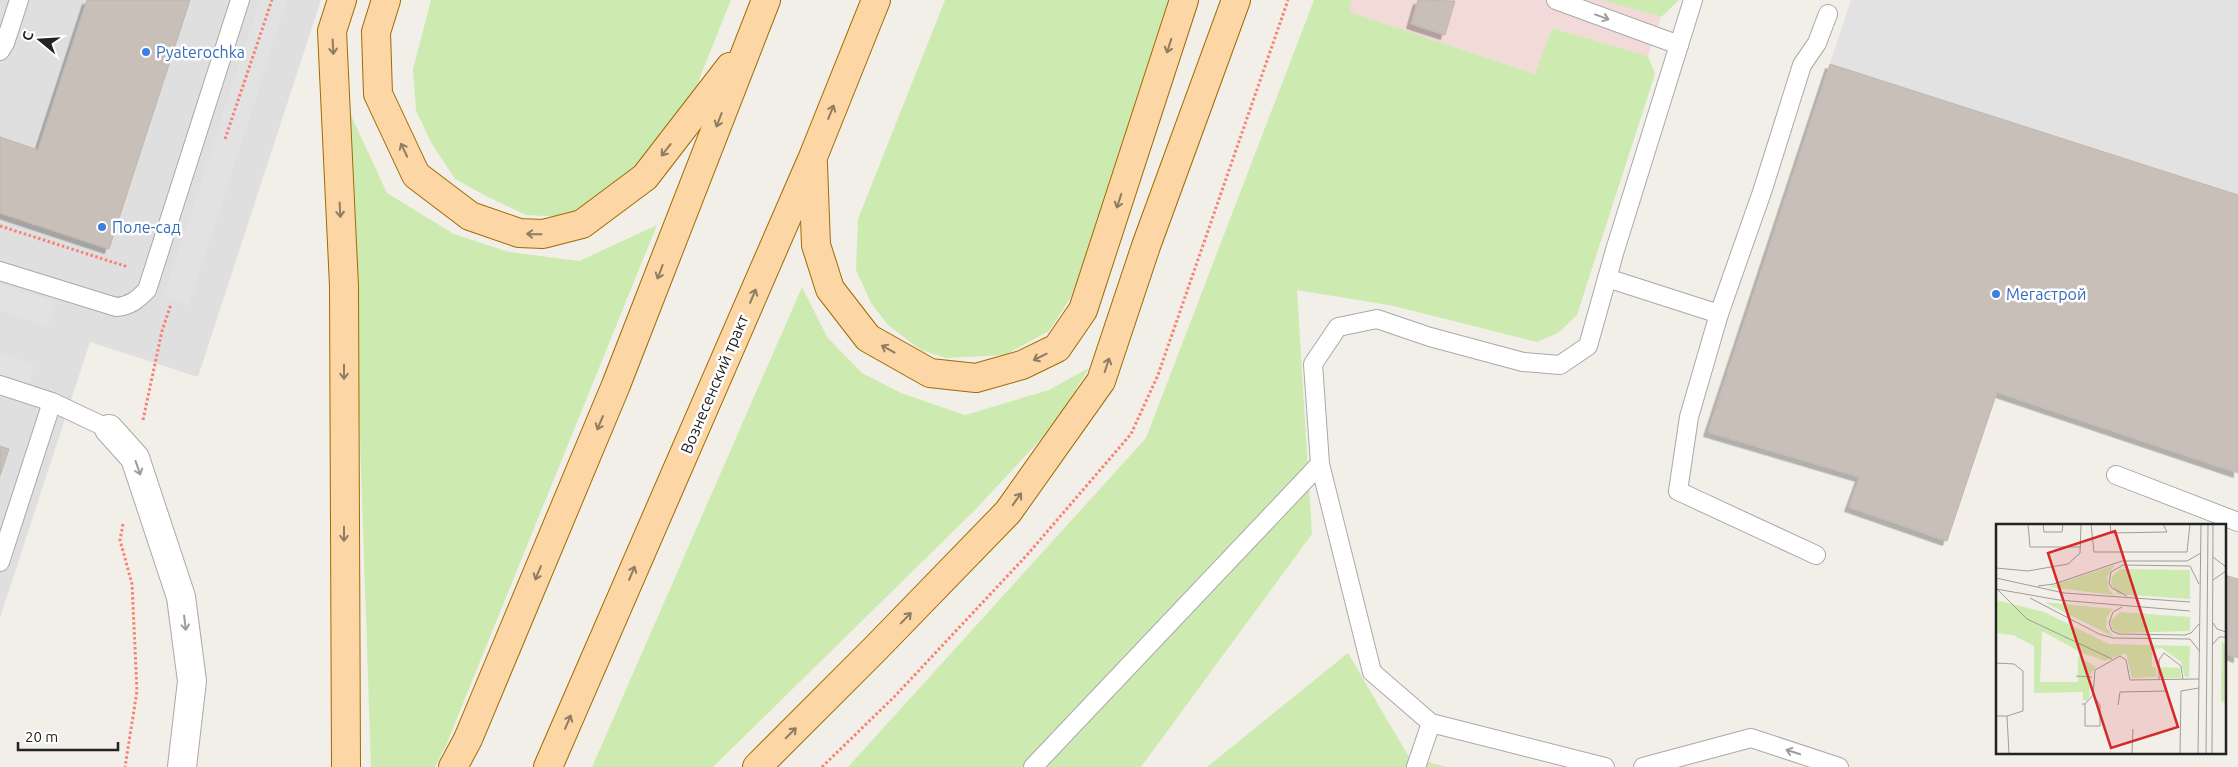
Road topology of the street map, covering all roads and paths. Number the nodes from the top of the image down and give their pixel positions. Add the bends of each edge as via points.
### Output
1 (19, 0) edge
2 (240, 0) edge
3 (272, 0) edge
4 (342, 0) edge
5 (386, 0) edge
6 (766, 0) edge
7 (876, 0) edge
8 (1184, 0) edge
9 (1236, 0) edge
10 (1556, 0) edge
11 (1693, 0) edge
12 (1828, 14) dead end
13 (749, 42) junction
14 (1678, 45) junction
15 (0, 51) edge
16 (225, 142) dead end
17 (813, 157) junction
18 (0, 226) edge
19 (0, 271) edge
20 (151, 275) junction
21 (1607, 278) junction
22 (171, 302) dead end
23 (1719, 314) junction
24 (0, 385) edge
25 (52, 402) junction
26 (110, 429) joint
27 (135, 458) junction
28 (1320, 464) junction
29 (2116, 475) dead end
30 (123, 522) dead end
31 (2238, 522) edge
32 (1816, 555) dead end
33 (0, 562) edge
34 (1431, 723) junction
35 (125, 767) edge
36 (182, 767) edge
37 (346, 767) edge
38 (453, 767) edge
39 (548, 767) edge
40 (757, 767) edge
41 (1033, 767) edge
42 (1416, 767) edge
43 (1604, 767) edge
44 (1643, 767) edge
45 (1839, 767) edge

1 - 15 lane
2 - 20 lane
3 - 16 path
4 -> 37 main road via 332,31 344,286
13 -> 5 main road via 645,177 582,224 543,234 519,233 470,216 416,176 378,94 376,32
6 - 13 main road
17 -> 7 main road, Вознесенский тракт
8 -> 17 main road via 1083,310 1058,348 1022,365 976,378 930,373 868,338 830,289 816,245
40 -> 9 main road via 1008,512 1101,381 1146,246
10 -> 14 lane
11 - 14 lane
12 - 23 lane via 1817,43 1802,65
13 -> 38 main road via 616,385 468,739
14 - 21 lane
39 -> 17 main road, Вознесенский тракт
18 - 20 path
19 - 20 lane via 116,307 135,302 146,290
21 - 23 lane
21 - 28 lane via 1588,346 1560,365 1523,362 1378,319 1338,327 1313,364
22 - 27 path
23 - 32 lane via 1689,417 1678,491
24 - 25 lane
25 - 26 lane
25 - 33 lane
26 - 27 street
27 -> 36 street via 181,597 192,681
28 - 34 lane via 1372,672
28 - 41 lane
29 - 31 lane
30 - 35 path via 120,540 132,584 137,691
34 - 42 lane
34 - 43 lane
45 -> 44 lane via 1751,738

